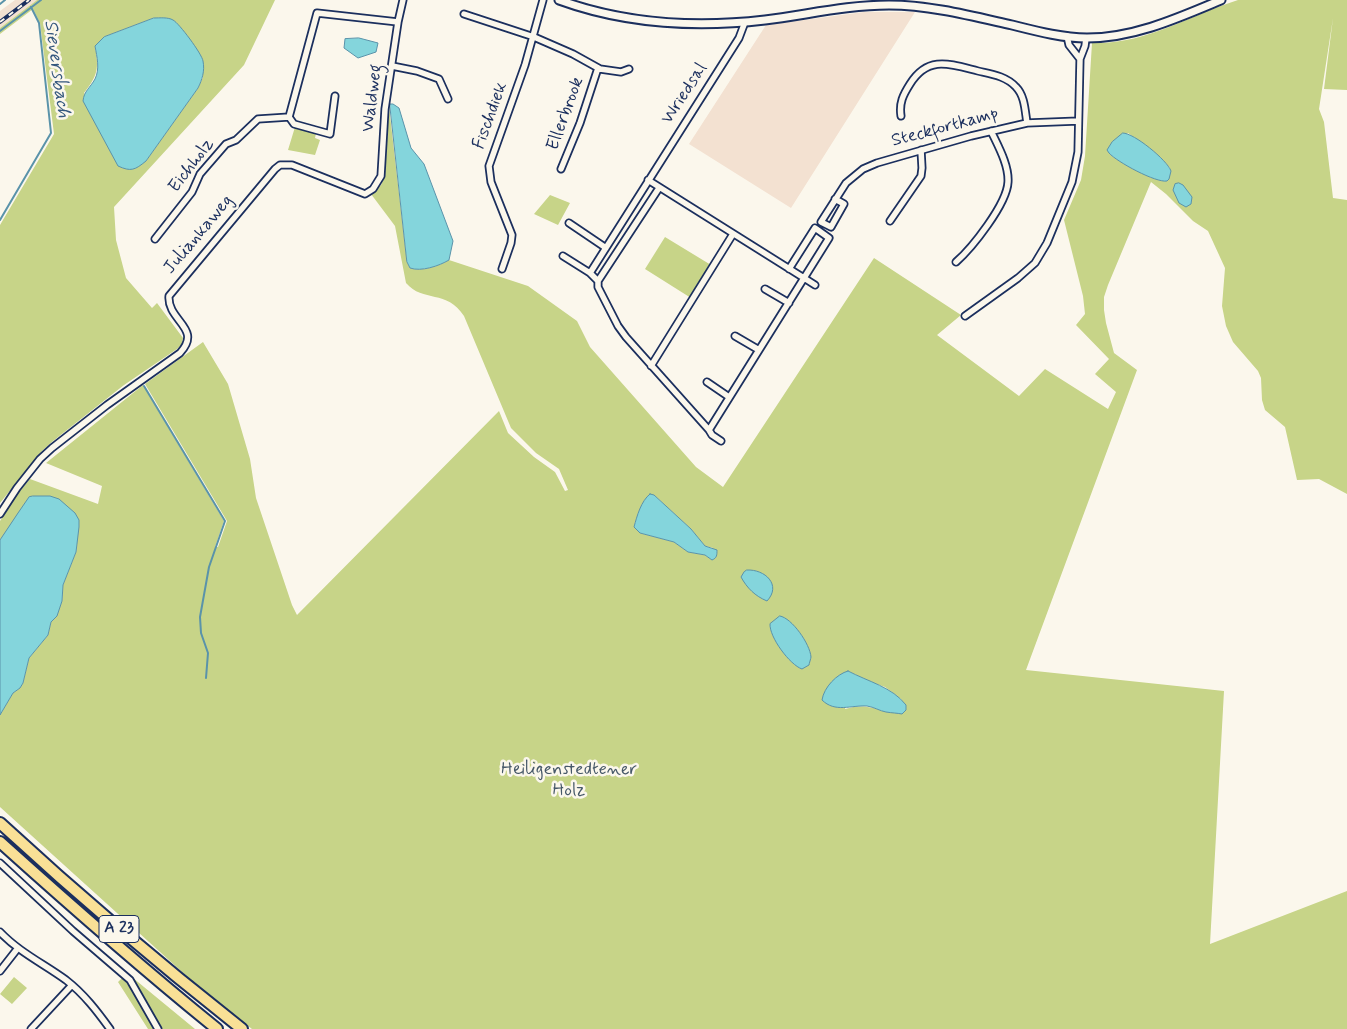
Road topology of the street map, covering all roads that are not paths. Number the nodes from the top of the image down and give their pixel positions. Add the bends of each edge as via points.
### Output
1 (403, 0) edge
2 (543, 0) edge
3 (559, 0) edge
4 (1221, 0) edge
5 (464, 14) dead end
6 (398, 22) junction
7 (744, 22) junction
8 (1067, 36) junction
9 (534, 37) junction
10 (1086, 38) junction
11 (1080, 59) junction
12 (392, 66) junction
13 (598, 68) junction
14 (629, 69) dead end
15 (335, 96) dead end
16 (448, 99) dead end
17 (901, 116) dead end
18 (289, 118) junction
19 (1078, 122) junction
20 (1027, 123) junction
21 (991, 131) junction
22 (921, 150) junction
23 (561, 169) dead end
24 (648, 180) junction
25 (659, 188) junction
26 (365, 194) joint
27 (835, 199) junction
28 (890, 221) dead end
29 (569, 223) dead end
30 (733, 234) junction
31 (155, 239) dead end
32 (606, 248) junction
33 (563, 256) dead end
34 (956, 262) dead end
35 (502, 269) dead end
36 (789, 269) junction
37 (590, 273) junction
38 (804, 278) junction
39 (598, 281) junction
40 (815, 285) dead end
41 (765, 289) dead end
42 (788, 304) junction
43 (965, 316) dead end
44 (735, 336) dead end
45 (759, 350) junction
46 (651, 366) junction
47 (707, 382) dead end
48 (729, 397) junction
49 (709, 430) junction
50 (721, 441) dead end
51 (0, 514) edge
52 (0, 823) edge
53 (0, 842) edge
54 (0, 862) edge
55 (0, 932) edge
56 (18, 948) junction
57 (0, 971) edge
58 (72, 985) junction
59 (31, 1029) edge
60 (110, 1029) edge
61 (158, 1029) edge
62 (218, 1029) edge
63 (242, 1029) edge

1 - 6 street, Waldweg
2 - 9 street, Fischdiek
3 - 7 street via 612,15 665,23
4 - 10 street via 1139,31
5 - 9 street, Ellerbrook
6 - 12 street, Waldweg
6 - 18 street via 317,13
7 - 8 street via 865,6 905,6 957,13
7 - 24 street, Wriedsal via 739,38
8 - 10 street
8 - 11 street via 1069,45
9 - 13 street, Ellerbrook
9 - 35 street, Fischdiek via 489,166 490,182 512,235
10 - 11 street
11 - 19 street
12 - 16 street via 416,70 439,79
12 - 26 street, Waldweg via 381,176
13 - 14 street, Ellerbrook via 610,72
13 - 23 street, Ellerbrook
15 - 18 street, Eichholz via 330,134 294,124
17 - 20 street via 903,96 915,76 924,68 948,63 1007,80 1023,99
18 - 31 street, Eichholz via 258,119 236,140 226,144 200,174 192,192
19 - 20 street, Steckfortkamp
19 - 43 street via 1078,152 1072,182 1036,263
20 - 21 street, Steckfortkamp
21 - 22 street, Steckfortkamp
21 - 34 street via 1006,165 1008,188 984,229
22 - 27 street, Steckfortkamp via 883,160 863,170 846,184
22 - 28 street via 921,176
24 - 25 street
24 - 32 street, Wriedsal
25 - 30 street
25 - 39 street
26 - 51 street, Juliankaweg via 292,165 280,165 274,169 169,296 171,309 188,333 186,346 52,448 17,488
27 - 27 street, Steckfortkamp via 821,222 831,228 844,204
29 - 32 street
30 - 36 street
30 - 46 street
32 - 37 street, Wriedsal
33 - 37 street
36 - 38 street
36 - 38 street via 815,228 829,238
37 - 39 street
38 - 40 street
38 - 42 street
39 - 46 street via 598,288 620,330
41 - 42 street
42 - 45 street
44 - 45 street
45 - 48 street
46 - 49 street
47 - 48 street
48 - 49 street
49 - 50 street
52 - 63 highway, A 23 via 79,896
53 - 62 highway, A 23 via 157,981
54 - 61 street via 73,932 130,980
55 - 56 street
56 - 57 street
56 - 58 street
58 - 59 street
58 - 60 street via 99,1012

